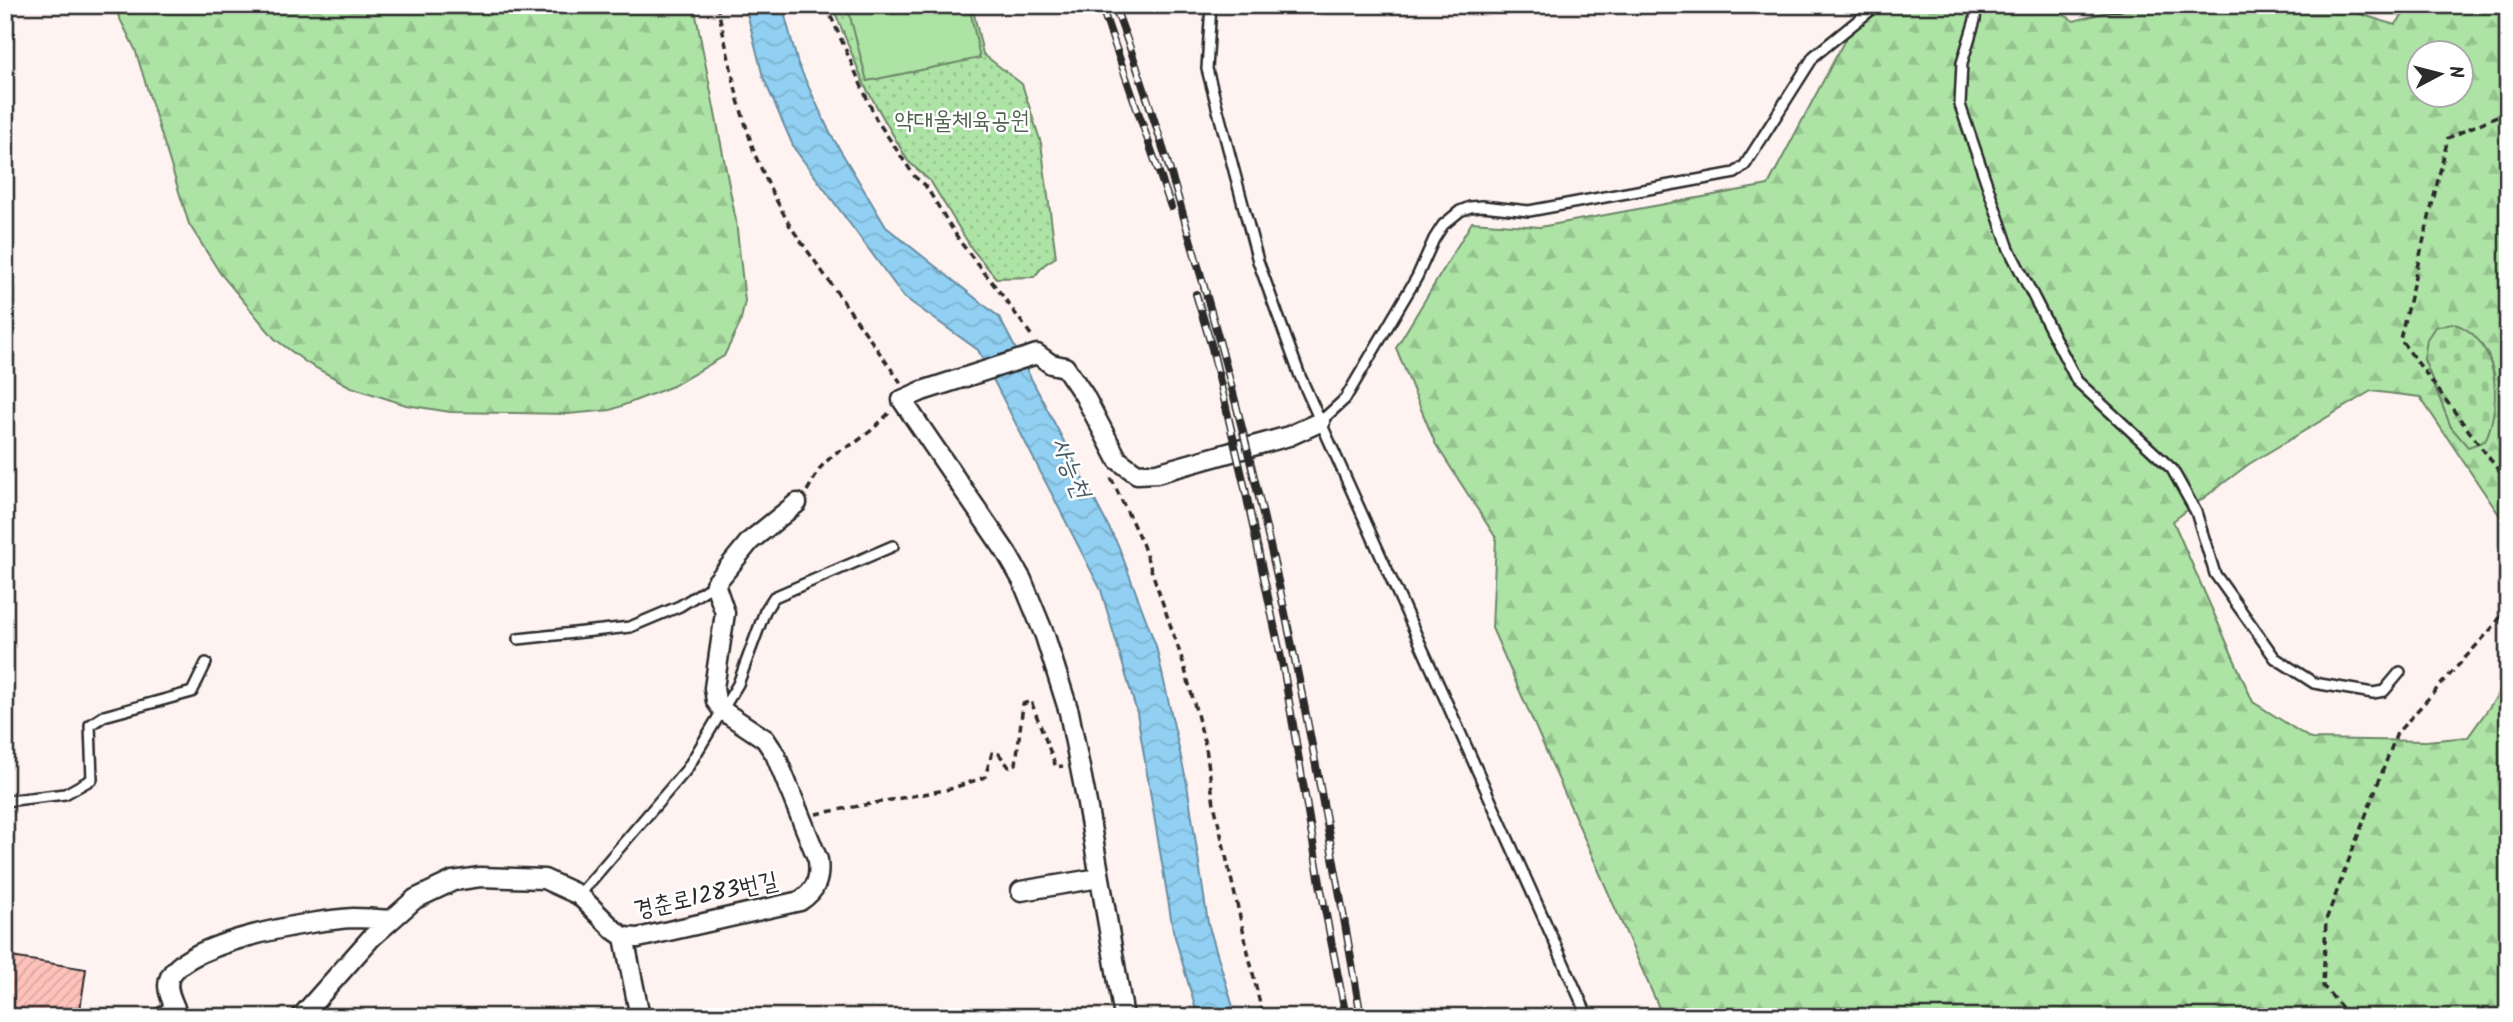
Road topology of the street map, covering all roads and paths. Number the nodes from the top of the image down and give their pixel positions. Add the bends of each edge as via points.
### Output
1 (826, 5) edge
2 (1211, 5) edge
3 (1877, 5) edge
4 (1976, 5) edge
5 (2108, 5) edge
6 (2119, 5) edge
7 (2508, 111) edge
8 (1044, 359) junction
9 (902, 400) junction
10 (1320, 422) junction
11 (1108, 472) dead end
12 (2508, 483) edge
13 (797, 503) joint
14 (892, 547) dead end
15 (715, 584) junction
16 (2508, 607) edge
17 (518, 639) dead end
18 (206, 663) dead end
19 (2400, 672) dead end
20 (723, 711) junction
21 (1079, 763) junction
22 (5, 801) edge
23 (800, 817) junction
24 (1099, 878) junction
25 (1021, 891) dead end
26 (579, 895) junction
27 (391, 920) junction
28 (624, 937) junction
29 (714, 1014) dead end
30 (163, 1017) edge
31 (301, 1017) edge
32 (640, 1017) edge
33 (697, 1017) edge
34 (1124, 1017) edge
35 (1263, 1017) edge
36 (1588, 1017) edge
37 (2350, 1017) edge

1 - 8 path via 876,119
2 - 10 lane via 1207,69 1258,261
3 - 10 lane via 1814,55 1745,165 1735,173 1529,211 1470,206 1460,211 1434,239 1417,277 1345,399
4 - 19 lane via 1962,63 1960,105 2009,249 2077,381 2172,469 2196,512 2215,574 2275,658 2314,683 2373,693 2384,691
5 - 6 lane
7 - 12 path via 2448,138 2400,339
8 - 9 street
8 - 10 street via 1065,367 1118,460 1137,474 1157,473 1289,436
9 - 13 path via 872,430 835,453
9 - 21 street via 1022,580 1059,678
10 - 36 lane
11 - 35 path via 1142,543 1183,662 1206,748 1214,804
13 - 15 street via 750,541
14 - 20 lane via 774,597
15 - 17 lane via 680,606 630,627
15 - 20 street via 725,613 714,688
16 - 37 path via 2397,733 2392,745 2326,920 2323,986
18 - 22 lane via 192,692 104,716 90,726 92,779 65,794
20 - 23 street, 경춘로1283번길 via 765,739
20 - 26 lane via 687,769
21 - 23 path via 1056,767 1031,701 1023,704 1016,764 1009,767 999,754 992,753 985,777 950,789
21 - 24 street
23 - 28 street, 경춘로1283번길 via 820,874 809,895 800,901 638,938
24 - 25 street
24 - 34 street
26 - 27 street, 경춘로1283번길 via 544,880 480,877 453,881 415,899
26 - 28 street, 경춘로1283번길
27 - 30 street via 316,922 212,948 182,963 170,976 167,988 175,1008
27 - 31 street, 경춘로1283번길
28 - 32 street
29 - 33 lane

